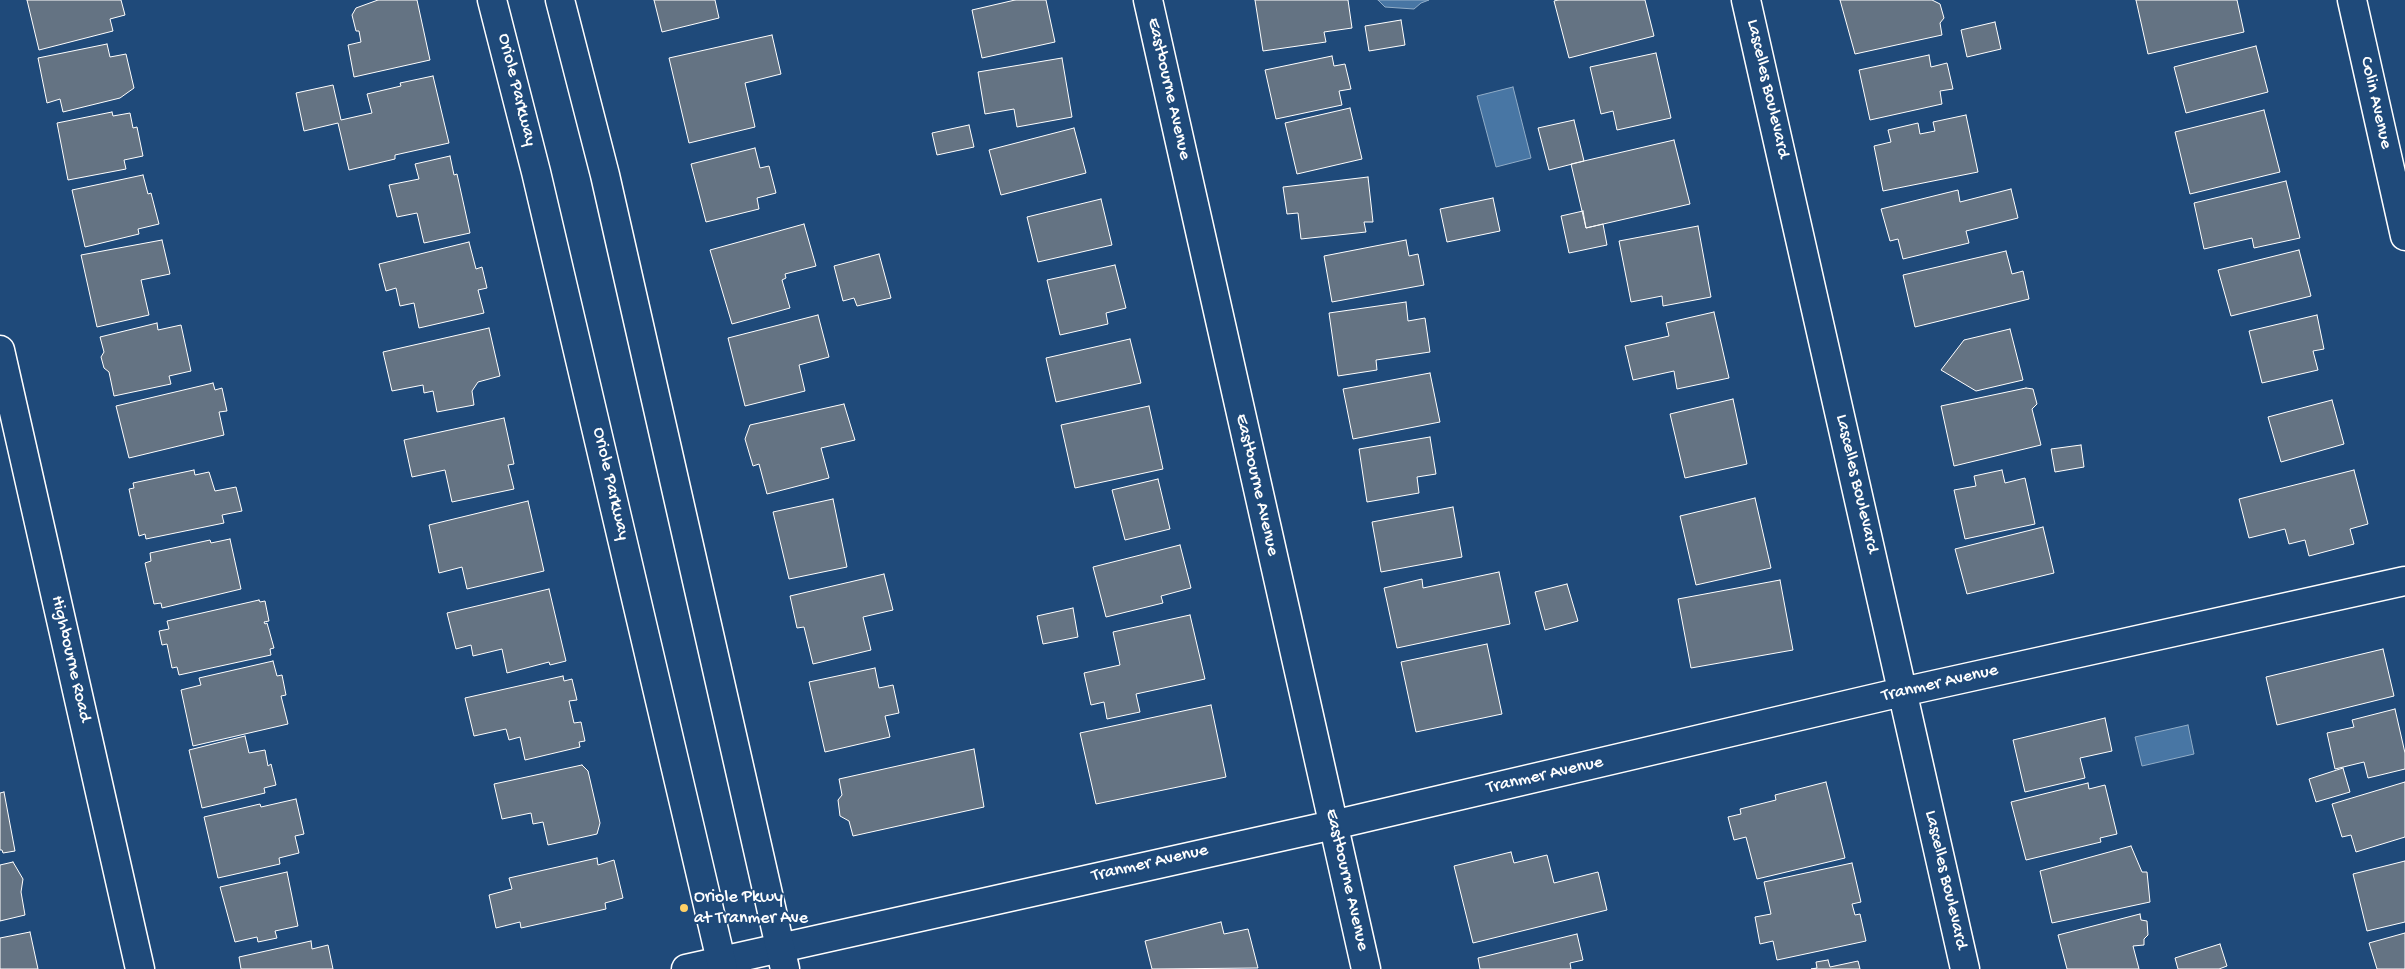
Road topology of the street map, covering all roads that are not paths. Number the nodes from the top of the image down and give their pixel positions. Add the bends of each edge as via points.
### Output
1 (492, 0) edge
2 (560, 0) edge
3 (1148, 0) edge
4 (1746, 0) edge
5 (2352, 0) edge
6 (2405, 236) edge
7 (0, 350) edge
8 (2405, 582) edge
9 (1902, 692) junction
10 (1333, 825) junction
11 (783, 958) edge
12 (723, 965) edge
13 (140, 969) edge
14 (686, 969) edge
15 (1366, 969) edge
16 (1965, 969) edge

1 - 12 street, Oriole Parkway via 536,172
2 - 11 street via 605,175
3 - 10 street, Eastbourne Avenue
4 - 9 street, Lascelles Boulevard
5 - 6 street, Colin Avenue
7 - 13 street, Highbourne Road
8 - 9 street, Tranmer Avenue
9 - 10 street, Tranmer Avenue
9 - 16 street, Lascelles Boulevard
10 - 11 street, Tranmer Avenue
10 - 15 street, Eastbourne Avenue
11 - 12 street, Tranmer Avenue
12 - 14 street, Tranmer Avenue

